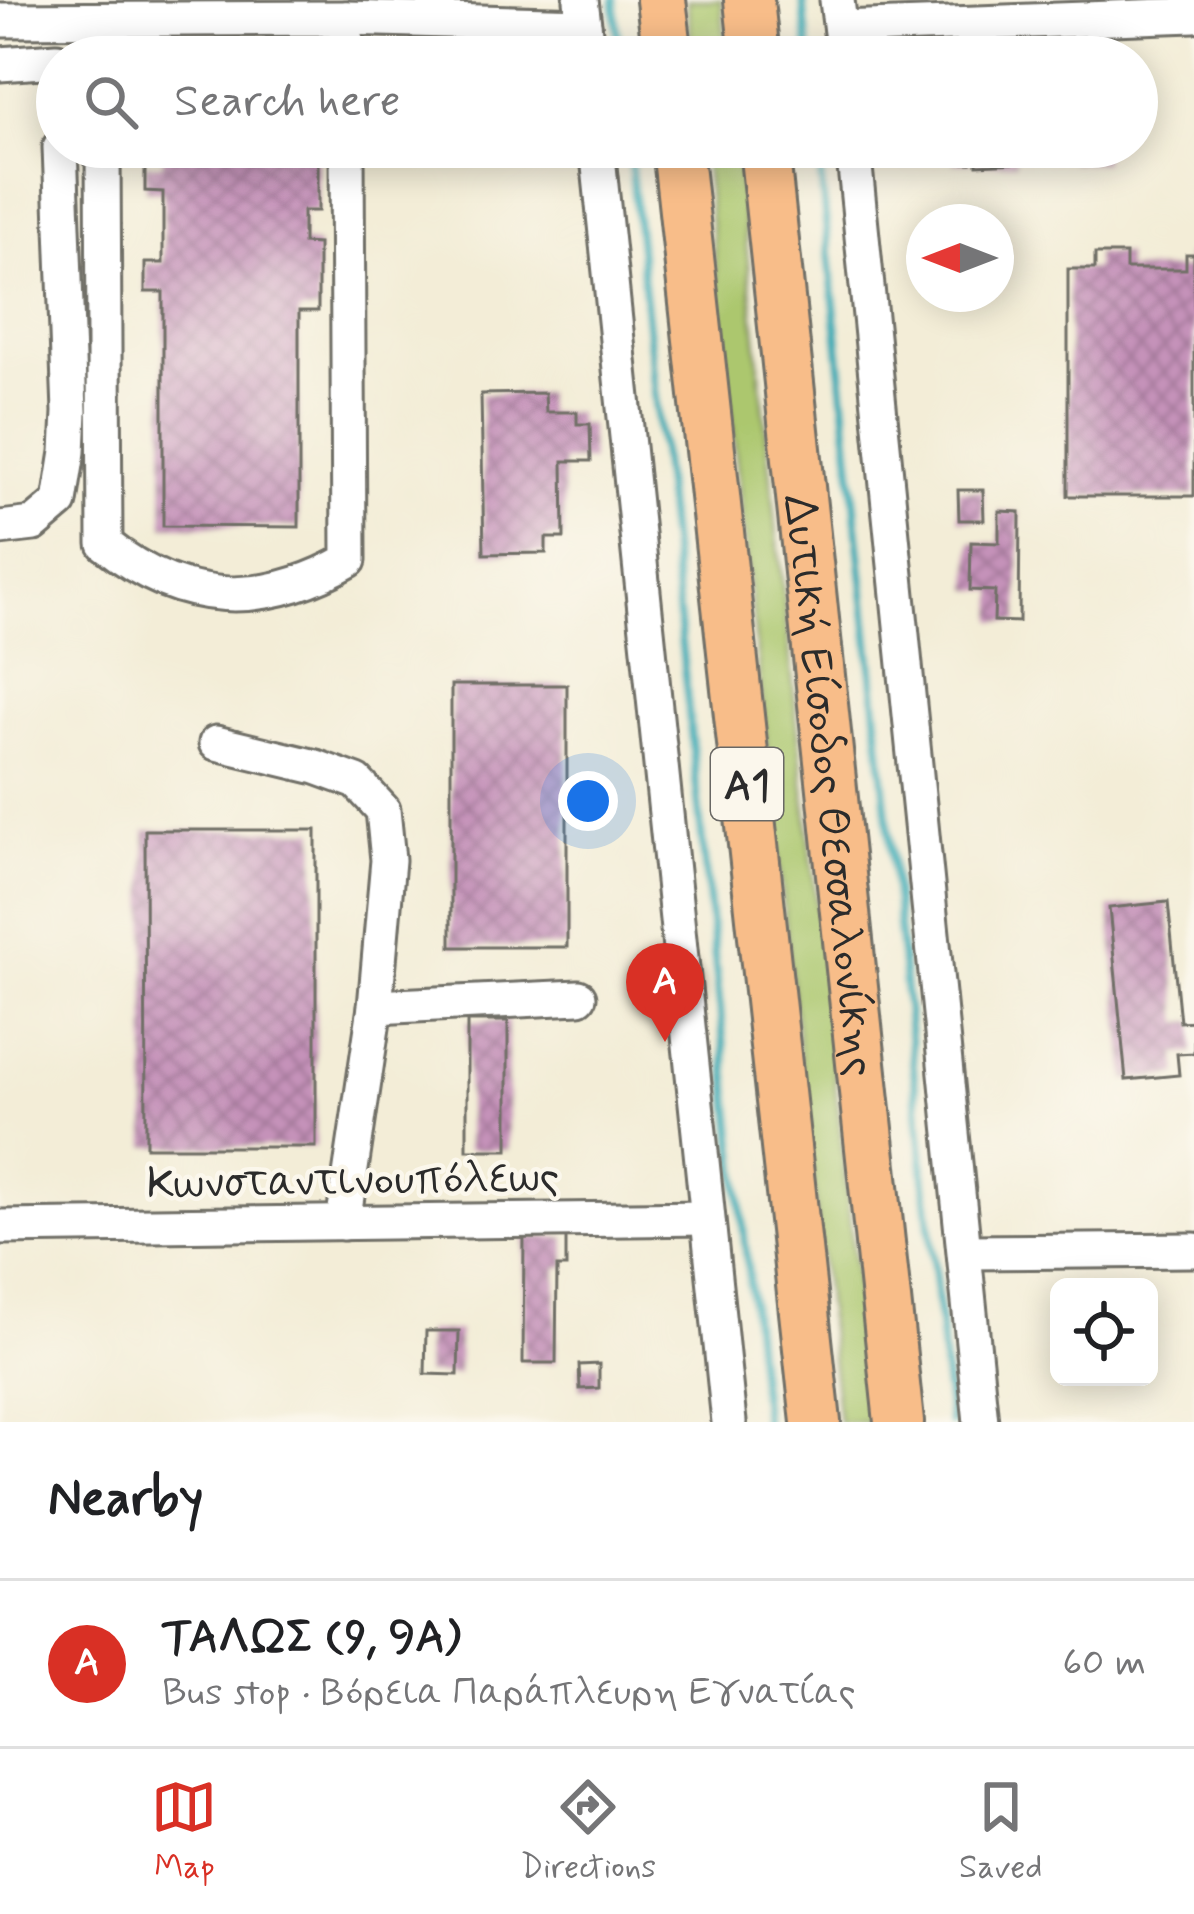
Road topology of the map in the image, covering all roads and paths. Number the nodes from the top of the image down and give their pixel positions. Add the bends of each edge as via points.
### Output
1 (662, 0) edge
2 (748, 0) edge
3 (1194, 15) edge
4 (346, 18) junction
5 (0, 20) edge
6 (56, 20) junction
7 (584, 27) edge
8 (840, 28) edge
9 (56, 36) edge
10 (346, 36) edge
11 (666, 36) edge
12 (752, 36) edge
13 (36, 62) edge
14 (0, 64) edge
15 (61, 168) edge
16 (103, 168) edge
17 (347, 168) edge
18 (599, 168) edge
19 (679, 168) edge
20 (766, 168) edge
21 (855, 168) edge
22 (0, 528) edge
23 (216, 743) dead end
24 (579, 997) dead end
25 (375, 1006) junction
26 (707, 1218) junction
27 (343, 1223) junction
28 (0, 1227) edge
29 (1194, 1250) edge
30 (965, 1252) junction
31 (729, 1422) edge
32 (816, 1422) edge
33 (899, 1422) edge
34 (982, 1422) edge

1 - 11 highway
2 - 12 highway
3 - 8 street
4 - 6 street
4 - 7 street
4 - 10 street
5 - 6 street
6 - 9 street
13 - 14 street
15 - 22 street via 70,412 60,502 34,524
16 - 17 street via 105,544 167,582 243,595 298,585 349,560
18 - 26 street
19 - 32 highway, Δυτική Είσοδος Θεσσαλονίκης / Α1
20 - 33 highway, Δυτική Είσοδος Θεσσαλονίκης / Α1
21 - 30 street
23 - 25 street via 357,782 383,810 388,860
24 - 25 street
25 - 27 street
26 - 27 street, Κωνσταντινουπόλεως
26 - 31 street
27 - 28 street, Κωνσταντινουπόλεως
29 - 30 street
30 - 34 street

